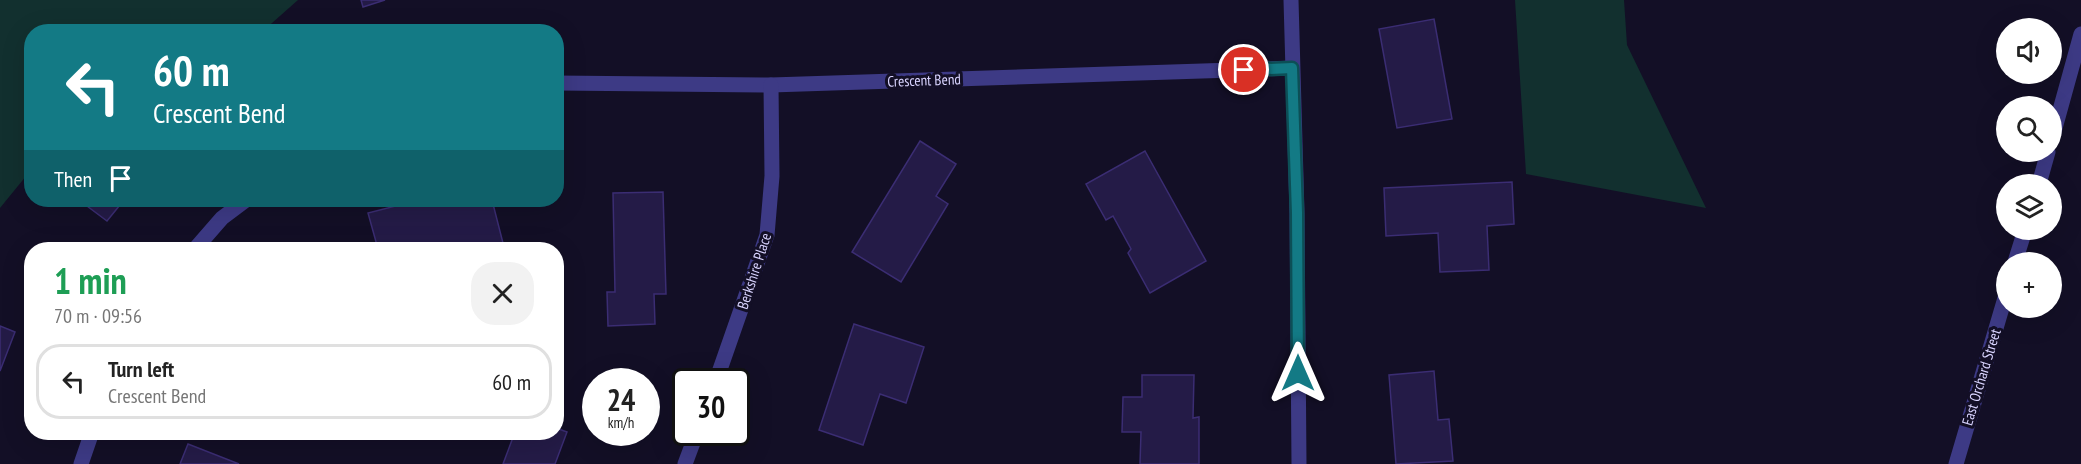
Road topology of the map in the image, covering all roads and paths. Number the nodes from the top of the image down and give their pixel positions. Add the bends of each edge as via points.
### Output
1 (1291, 0) edge
2 (2081, 34) edge
3 (1292, 68) junction
4 (564, 82) edge
5 (771, 85) junction
6 (2062, 103) edge
7 (237, 207) edge
8 (201, 242) edge
9 (1999, 318) edge
10 (721, 368) edge
11 (89, 440) edge
12 (692, 446) edge
13 (81, 464) edge
14 (685, 464) edge
15 (1299, 464) edge
16 (1956, 464) edge

1 - 3 street
2 - 6 street
3 - 5 street, Crescent Bend
3 - 15 street
4 - 5 street, Crescent Bend
5 - 10 street, Berkshire Place via 772,176 767,235
7 - 8 street
9 - 16 street, East Orchard Street
11 - 13 street
12 - 14 street

